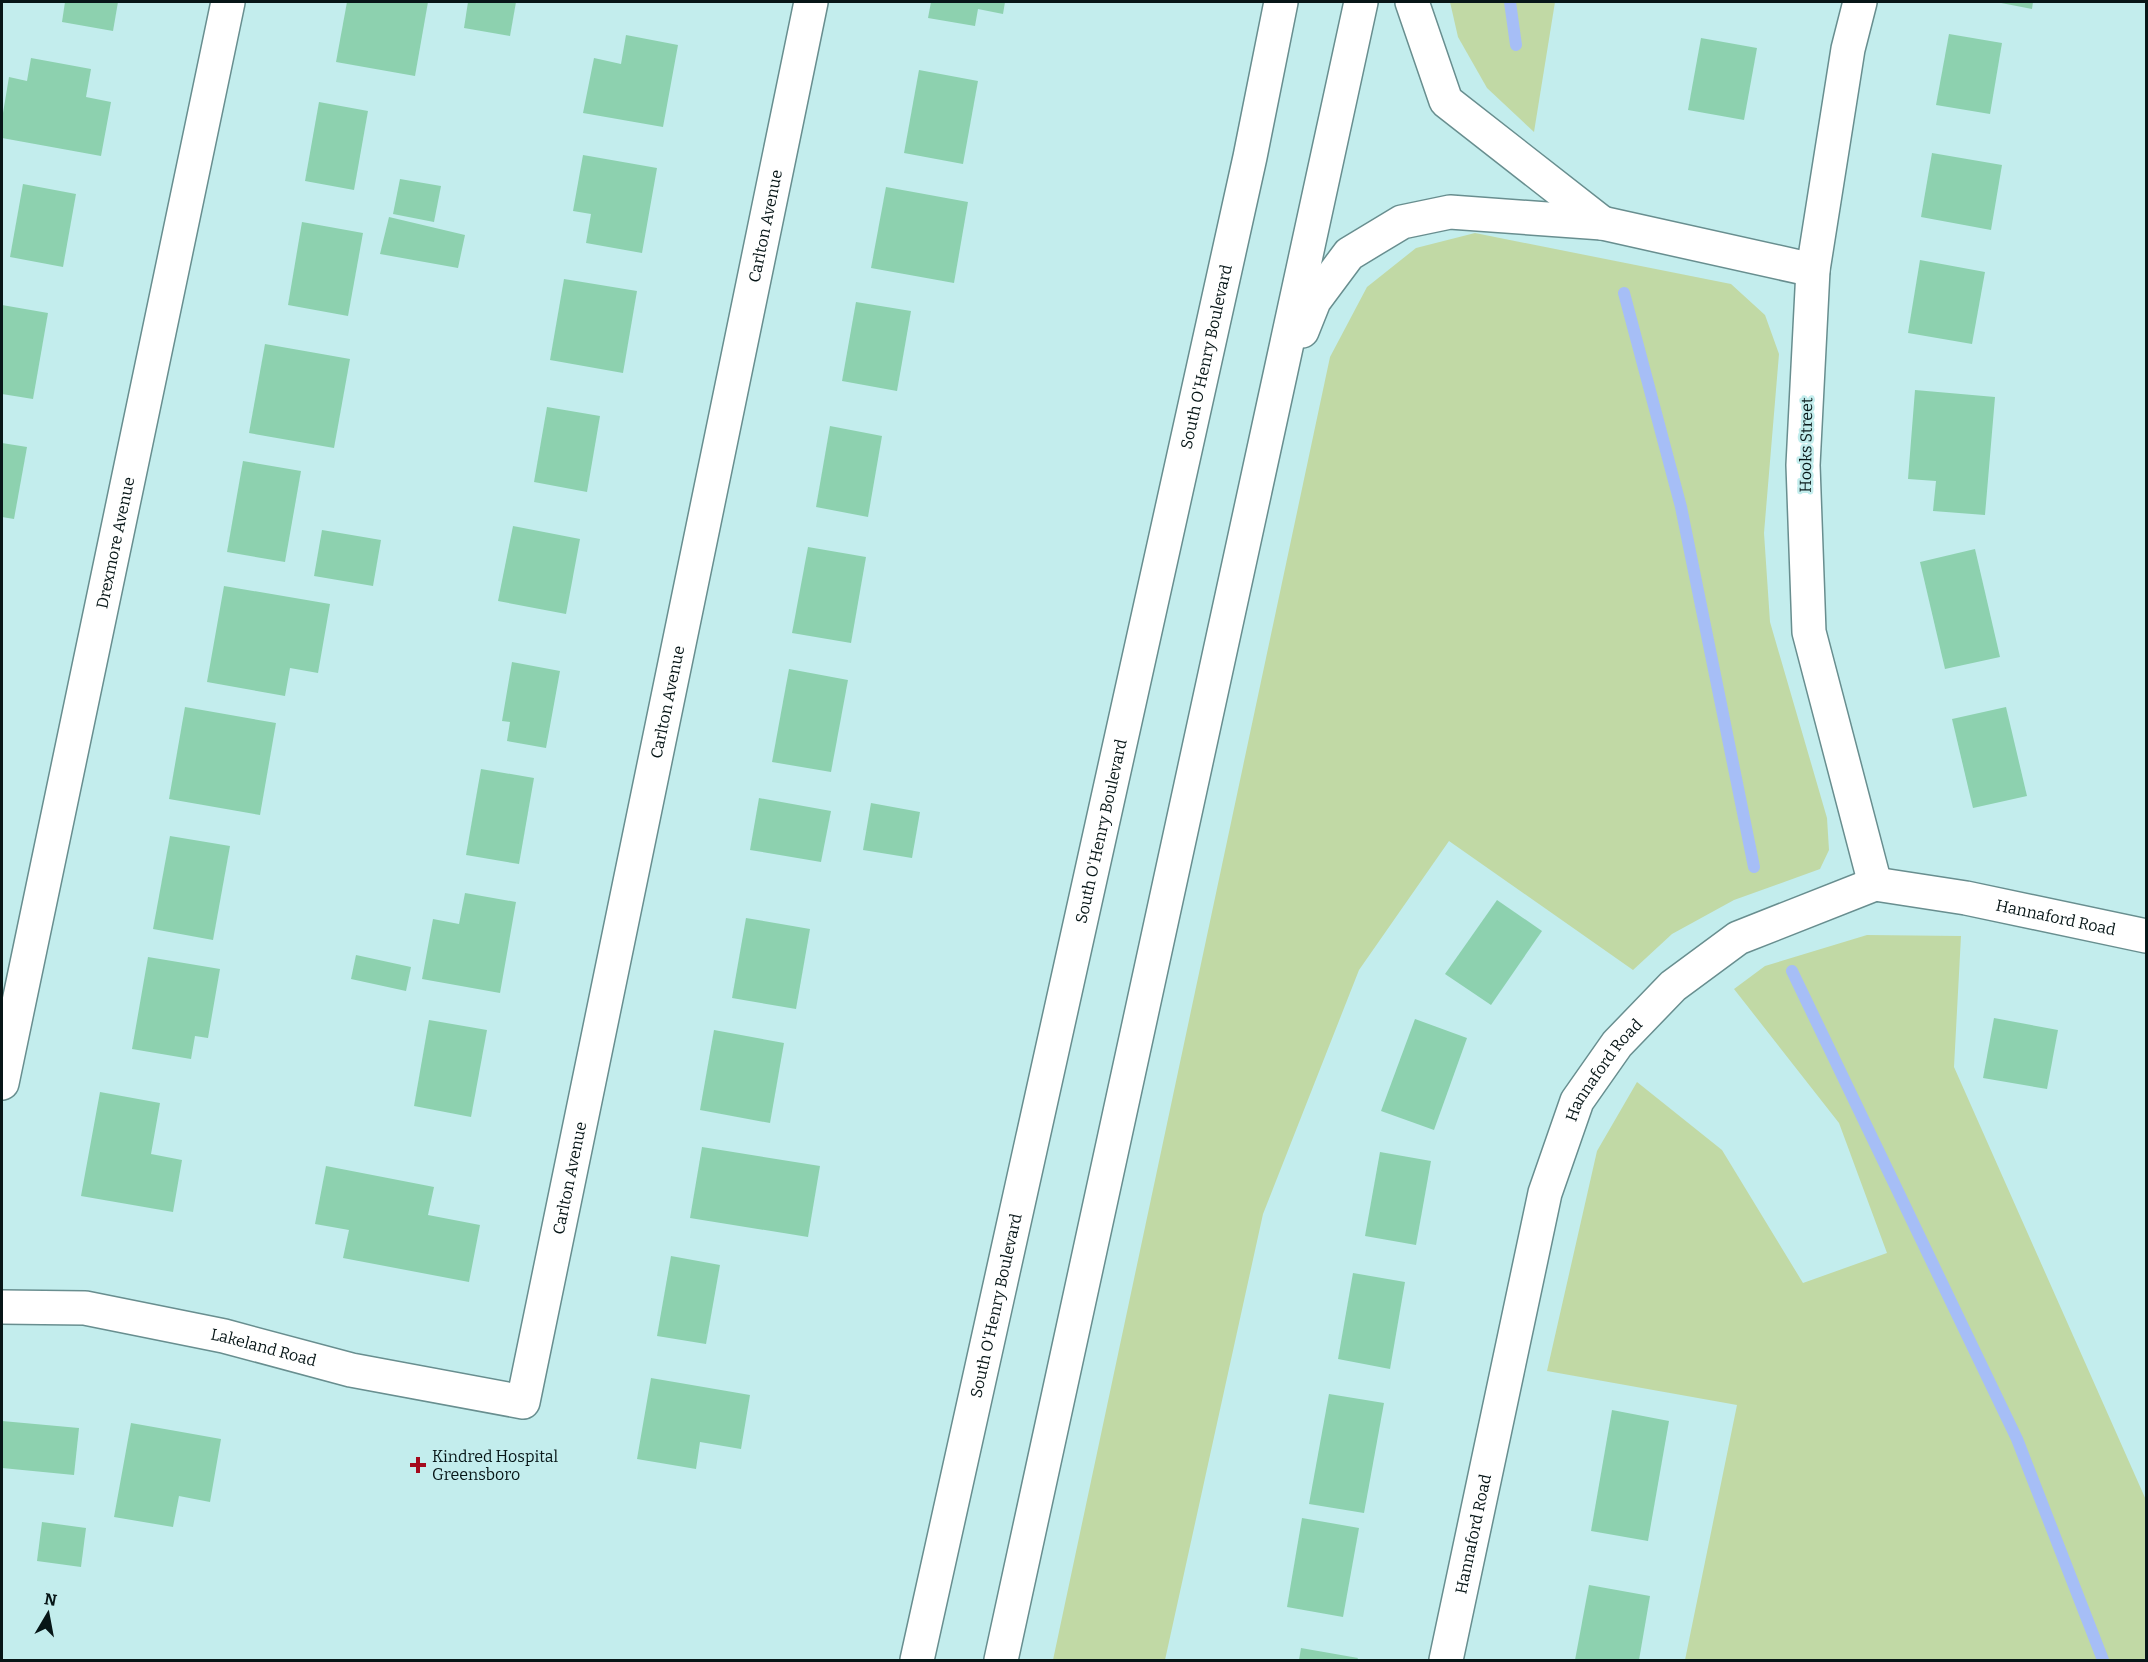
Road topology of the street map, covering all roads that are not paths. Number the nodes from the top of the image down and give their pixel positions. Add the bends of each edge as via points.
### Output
1 (228, 2) edge
2 (811, 2) edge
3 (1281, 2) edge
4 (1361, 2) edge
5 (1412, 2) edge
6 (1860, 2) edge
7 (1602, 223) junction
8 (1813, 270) junction
9 (1274, 399) junction
10 (1875, 884) junction
11 (2146, 936) edge
12 (2, 1083) edge
13 (2, 1307) edge
14 (523, 1402) joint
15 (917, 1660) edge
16 (1001, 1660) edge
17 (1446, 1660) edge

1 - 12 main road, Drexmore Avenue
2 - 14 main road, Carlton Avenue
3 - 15 main road, South O'Henry Boulevard via 1243,192
4 - 9 main road
5 - 7 main road via 1446,101
6 - 8 main road, Hooks Street via 1848,49
7 - 8 main road
7 - 9 main road via 1450,213 1402,222 1349,254 1314,301
8 - 10 main road, Hooks Street via 1803,465 1809,632
9 - 16 main road
10 - 11 main road, Hannaford Road via 1966,898
10 - 17 main road, Hannaford Road via 1738,938 1657,1002 1617,1044 1577,1101 1545,1193
13 - 14 main road, Lakeland Road via 85,1308 224,1336 351,1370

